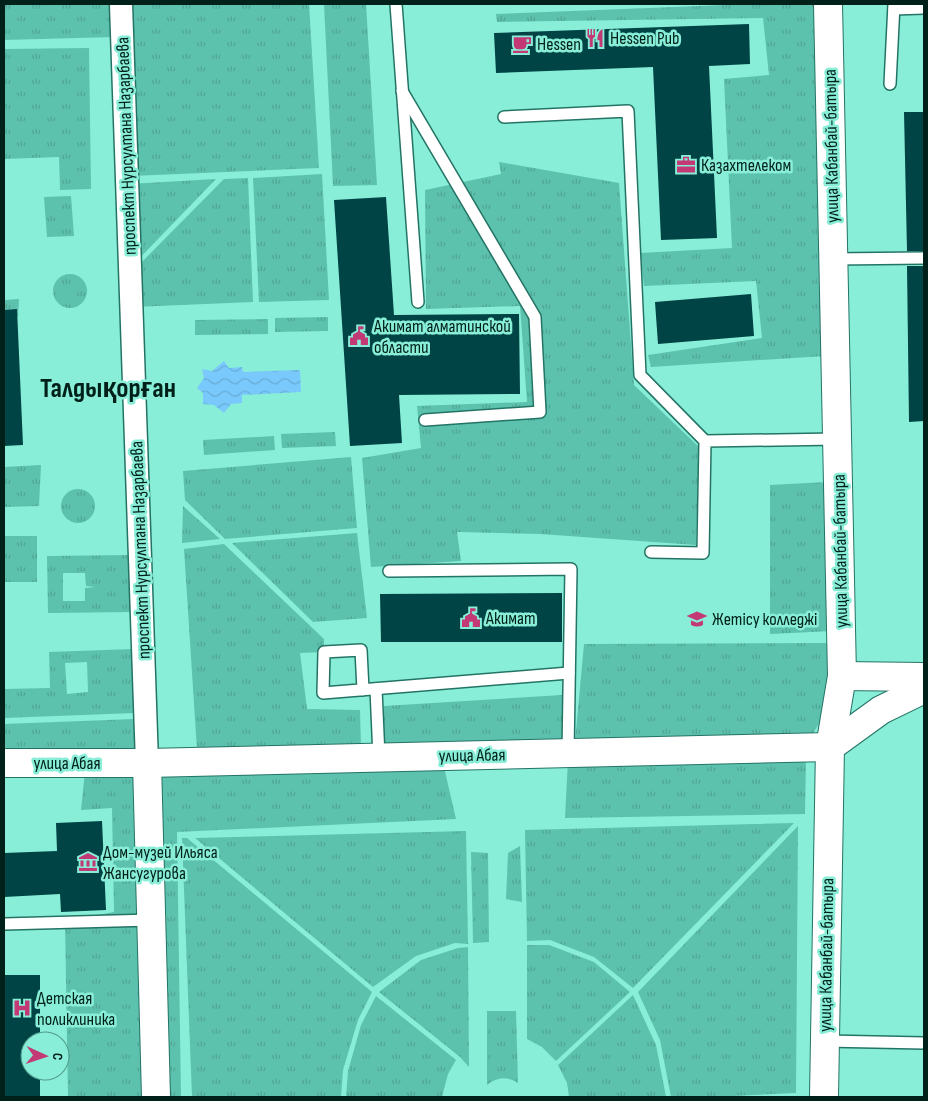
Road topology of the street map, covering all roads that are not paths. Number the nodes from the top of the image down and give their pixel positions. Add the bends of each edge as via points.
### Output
1 (121, 4) edge
2 (396, 4) edge
3 (828, 4) edge
4 (894, 6) edge
5 (924, 8) edge
6 (890, 84) dead end
7 (402, 91) junction
8 (504, 117) dead end
9 (924, 258) edge
10 (833, 259) junction
11 (418, 302) dead end
12 (425, 420) dead end
13 (837, 439) junction
14 (705, 441) junction
15 (651, 552) dead end
16 (389, 571) dead end
17 (569, 673) junction
18 (842, 676) junction
19 (924, 677) edge
20 (376, 689) junction
21 (924, 689) edge
22 (363, 690) junction
23 (830, 747) junction
24 (568, 753) junction
25 (379, 758) junction
26 (4, 763) edge
27 (147, 763) junction
28 (151, 920) junction
29 (4, 924) edge
30 (825, 1042) junction
31 (924, 1043) edge
32 (156, 1097) edge
33 (824, 1097) edge

1 - 27 street, проспект Нурсултана Назарбаева
2 - 7 lane
3 - 10 main road, улица Кабанбай-батыра
4 - 5 lane
4 - 6 lane
7 - 11 lane
7 - 12 lane via 535,317 540,412
8 - 14 lane via 628,111 640,375
9 - 10 lane
10 - 13 main road, улица Кабанбай-батыра
13 - 14 lane
13 - 18 main road, улица Кабанбай-батыра
14 - 15 lane via 703,553
16 - 17 lane via 571,569
17 - 20 lane
17 - 24 lane
18 - 19 main road
18 - 23 main road, улица Кабанбай-батыра
20 - 22 lane
20 - 25 lane
21 - 23 main road via 880,710
22 - 22 lane via 323,694 324,652 361,650
23 - 24 main road, улица Абая
23 - 30 main road, улица Кабанбай-батыра
24 - 25 main road, улица Абая
25 - 27 main road, улица Абая
26 - 27 main road, улица Абая
27 - 28 main road, проспект Нурсултана Назарбаева
28 - 29 lane
28 - 32 main road, проспект Нурсултана Назарбаева
30 - 31 lane
30 - 33 main road, улица Кабанбай-батыра

